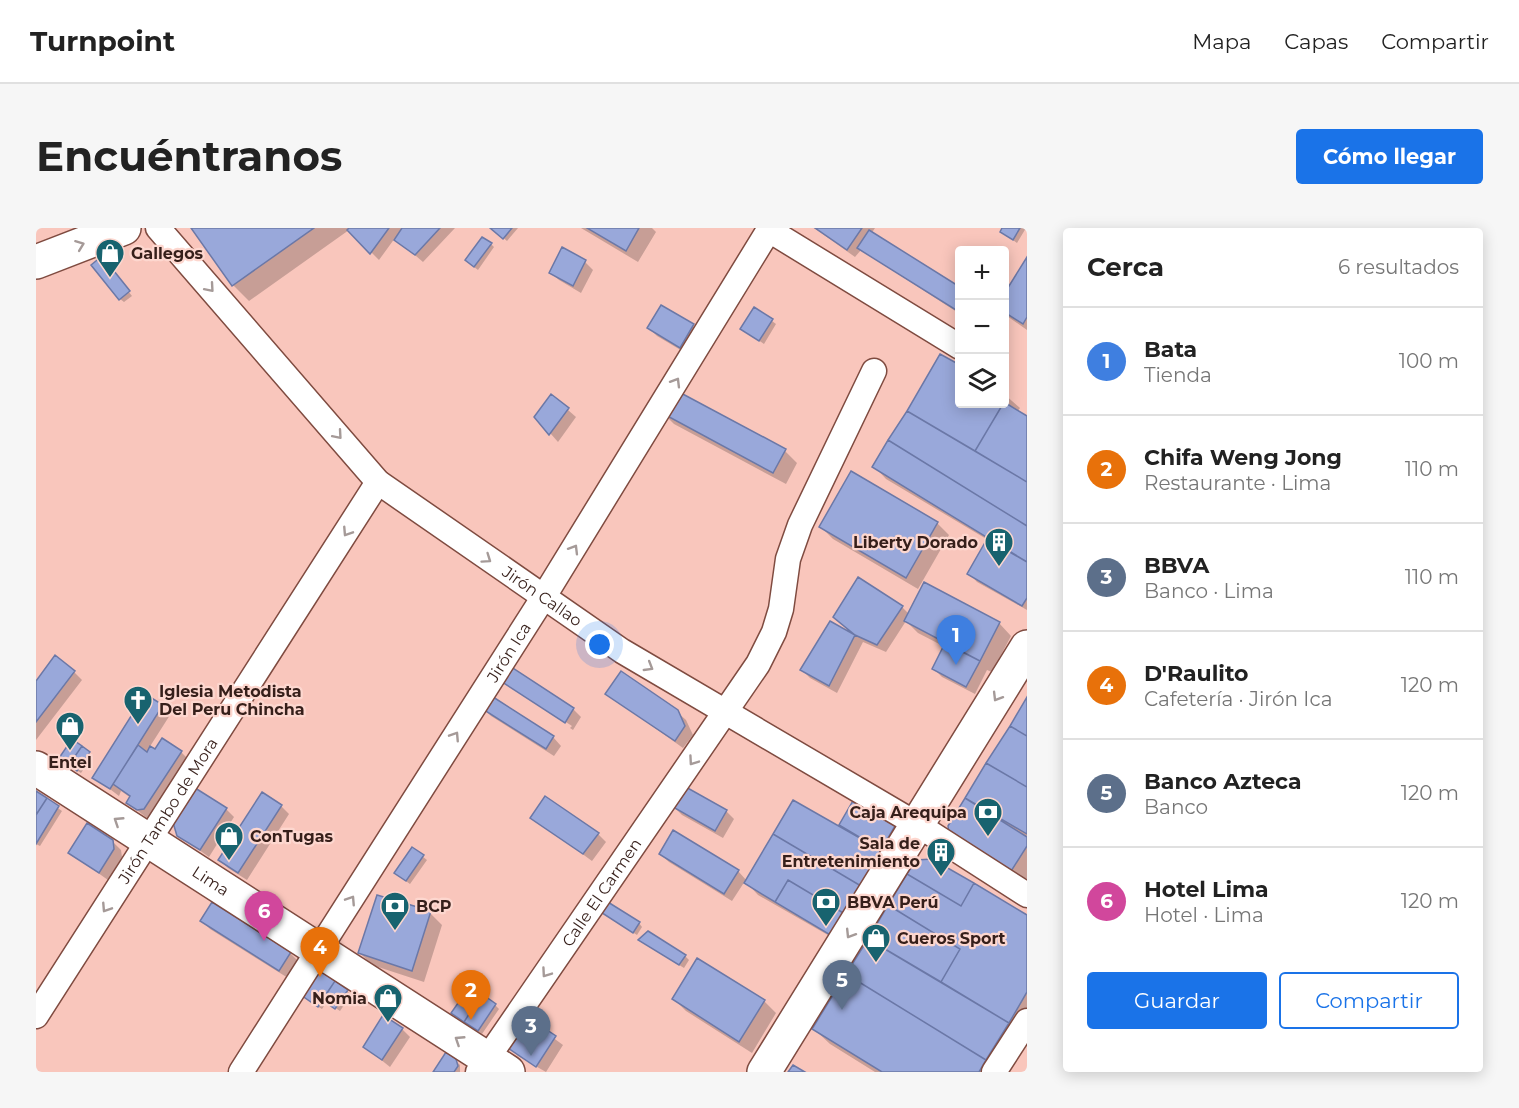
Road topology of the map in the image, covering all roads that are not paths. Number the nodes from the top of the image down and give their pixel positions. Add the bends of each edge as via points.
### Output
1 (124, 228) edge
2 (158, 228) edge
3 (769, 229) edge
4 (36, 262) edge
5 (955, 344) edge
6 (874, 371) dead end
7 (378, 482) junction
8 (543, 598) junction
9 (1027, 646) edge
10 (726, 713) junction
11 (36, 768) edge
12 (918, 825) junction
13 (149, 841) junction
14 (1027, 895) edge
15 (319, 950) junction
16 (36, 1016) edge
17 (1027, 1021) edge
18 (491, 1067) edge
19 (241, 1072) edge
20 (764, 1072) edge
21 (994, 1072) edge

4 -> 1 main road
2 -> 7 street, Jirón Callao
3 - 5 street
8 -> 3 street, Jirón Ica
6 - 10 street, Calle El Carmen via 800,525 788,559 774,632
7 -> 8 street, Jirón Callao
7 -> 13 street, Jirón Tambo de Mora
8 -> 10 street, Jirón Callao
15 -> 8 street, Jirón Ica
9 -> 12 main road
10 - 12 street, Jirón Callao
10 -> 18 street, Calle El Carmen
13 -> 11 main road, Lima
12 - 14 street, Jirón Callao
12 -> 20 main road
13 - 15 main road, Lima
13 -> 16 street, Jirón Tambo de Mora
18 -> 15 main road, Lima
15 - 19 street, Jirón Ica
17 - 21 street

